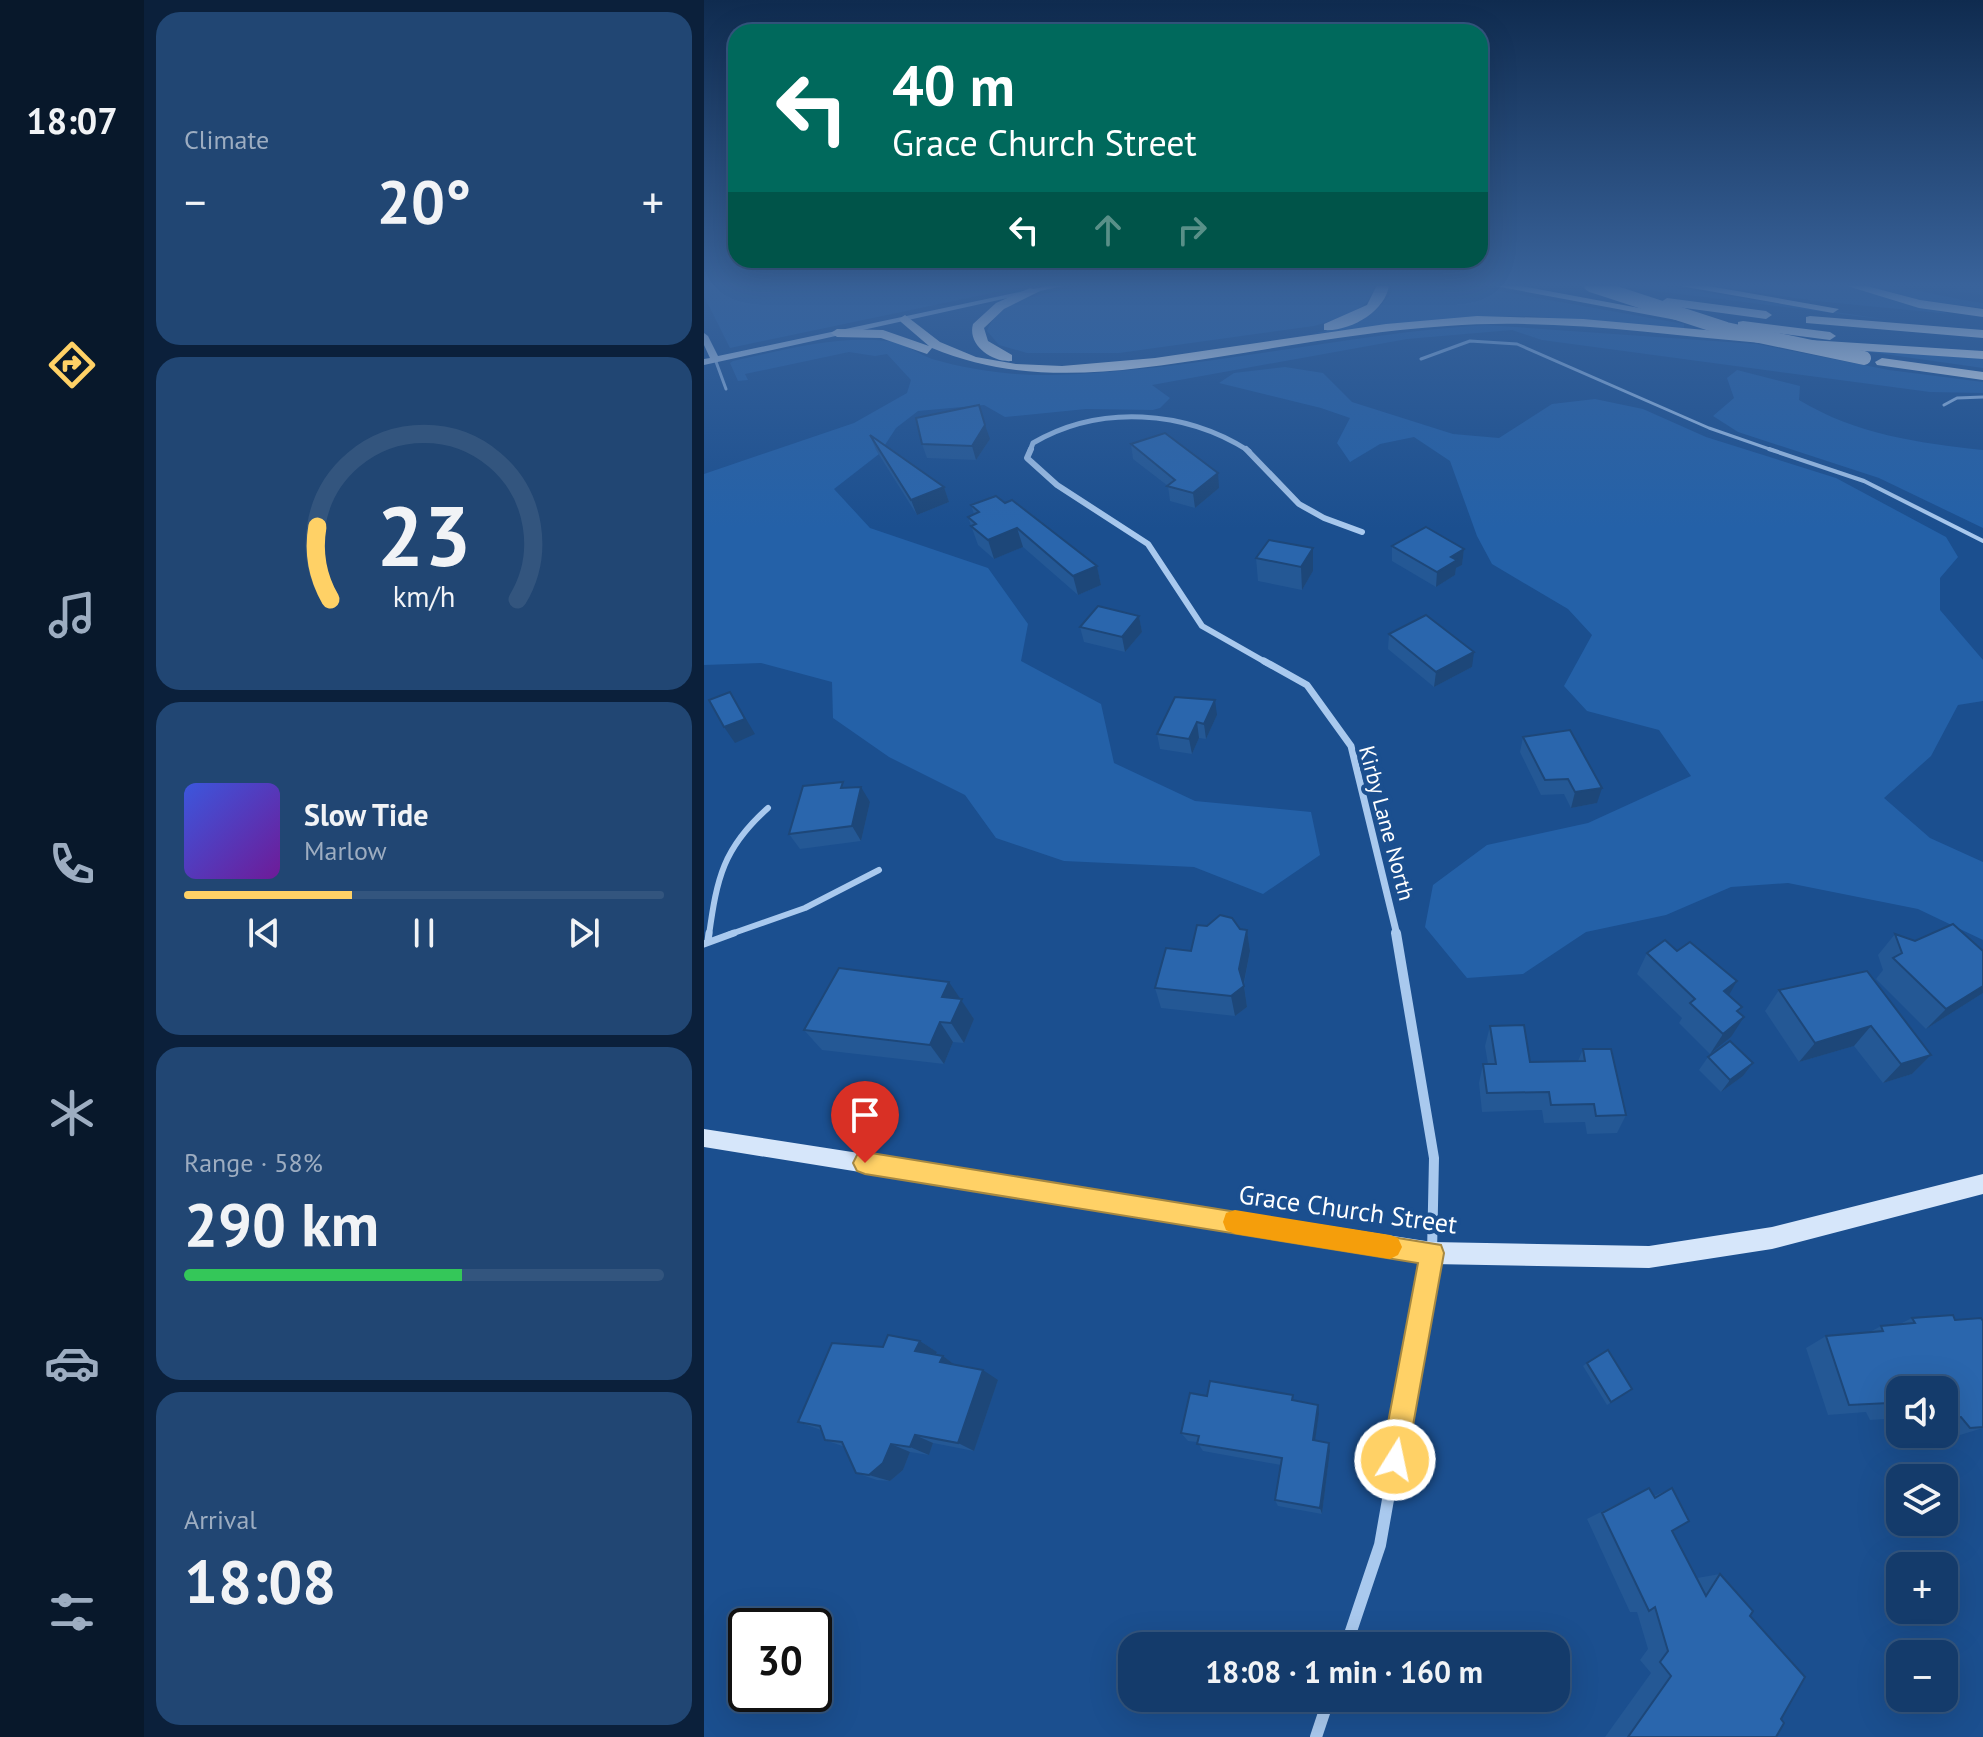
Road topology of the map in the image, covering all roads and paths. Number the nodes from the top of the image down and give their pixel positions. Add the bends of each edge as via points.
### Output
1 (718, 366) edge
2 (1037, 366) edge
3 (1118, 366) edge
4 (1567, 366) edge
5 (1917, 366) edge
6 (1983, 376) edge
7 (726, 389) dead end
8 (1983, 397) edge
9 (1944, 405) dead end
10 (1362, 532) dead end
11 (1983, 541) edge
12 (768, 808) dead end
13 (879, 870) dead end
14 (706, 942) edge
15 (704, 1138) edge
16 (1983, 1184) edge
17 (1432, 1253) junction
18 (1351, 1632) edge
19 (1324, 1712) edge
20 (1316, 1737) edge

1 - 7 lane
2 - 3 highway
4 - 11 lane via 1709,428 1864,481
5 - 6 highway, bridge
8 - 9 lane via 1957,398
10 - 17 street, Kirby Lane North via 1310,513 1267,467 1229,439 1171,421 1076,422 1033,443 1027,458 1057,485 1148,544 1202,626 1307,685 1351,746 1404,965 1434,1158
12 - 14 lane via 737,835 721,864
13 - 14 lane via 805,908
15 - 17 street, Grace Church Street
16 - 17 street, Grace Church Street via 1772,1238 1649,1257
17 - 18 street via 1380,1545
19 - 20 street

